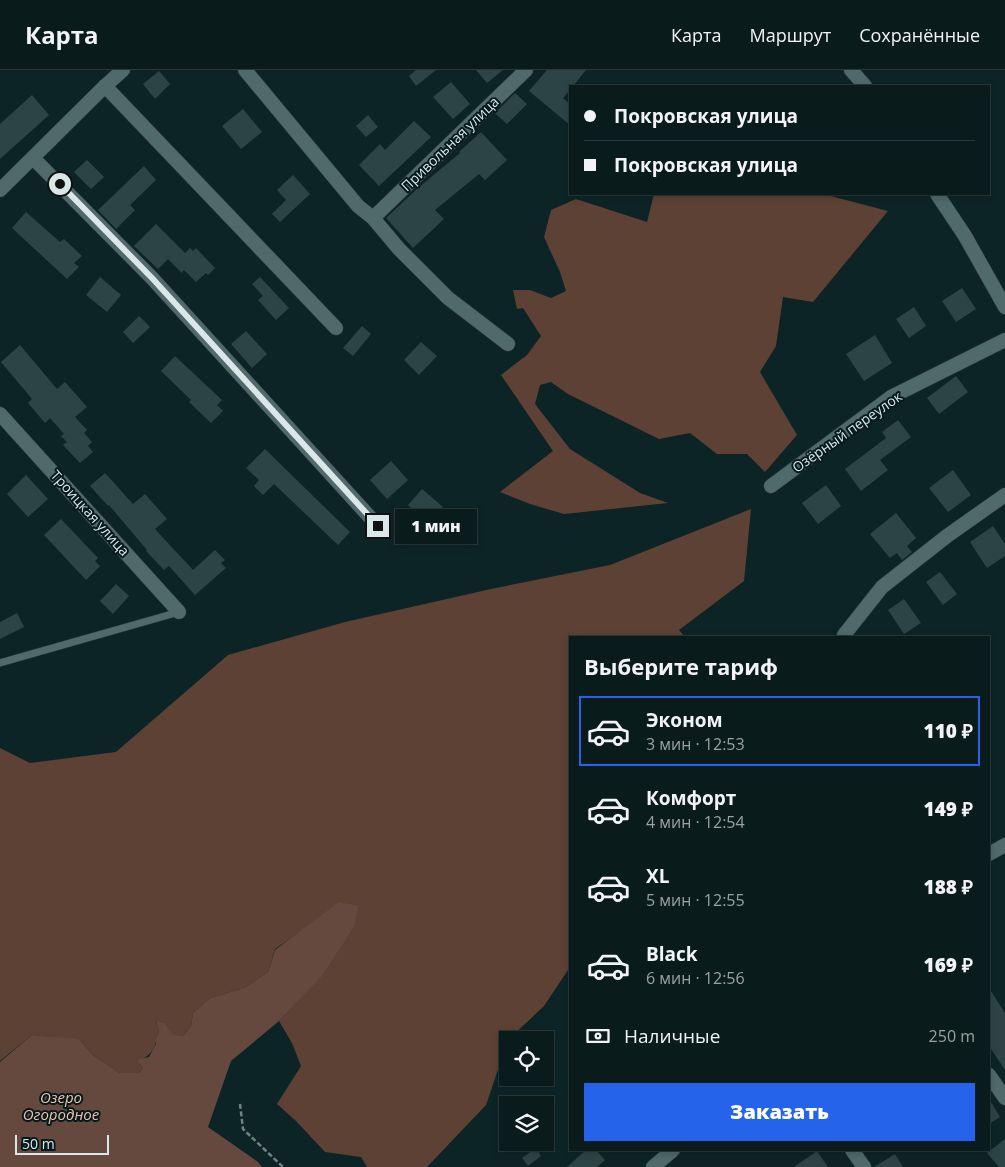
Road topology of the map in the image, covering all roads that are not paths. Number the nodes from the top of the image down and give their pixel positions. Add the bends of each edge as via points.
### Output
1 (124, 70) edge
2 (244, 70) edge
3 (526, 70) edge
4 (851, 70) edge
5 (863, 85) edge
6 (105, 86) junction
7 (33, 158) junction
8 (0, 190) edge
9 (938, 195) edge
10 (373, 218) junction
11 (1005, 307) edge
12 (336, 328) dead end
13 (1005, 340) edge
14 (508, 344) dead end
15 (0, 414) edge
16 (771, 486) dead end
17 (1005, 495) edge
18 (378, 526) dead end
19 (179, 612) joint
20 (844, 636) edge
21 (0, 662) edge
22 (1005, 845) edge
23 (990, 853) edge
24 (990, 1076) edge
25 (1005, 1098) edge
26 (672, 1151) edge
27 (853, 1151) edge
28 (653, 1167) edge
29 (864, 1167) edge

1 - 6 street
2 - 10 street via 358,206
3 - 10 street, Привольная улица
4 - 5 street
6 - 7 street
6 - 12 street
7 - 8 street
7 - 18 street via 152,278
9 - 11 street
10 - 14 street via 399,250 448,298
13 - 16 street, Озёрный переулок via 891,397
15 - 19 street, Троицкая улица
17 - 20 street via 882,587
19 - 21 lane
22 - 23 street
24 - 25 street
26 - 28 street
27 - 29 street

